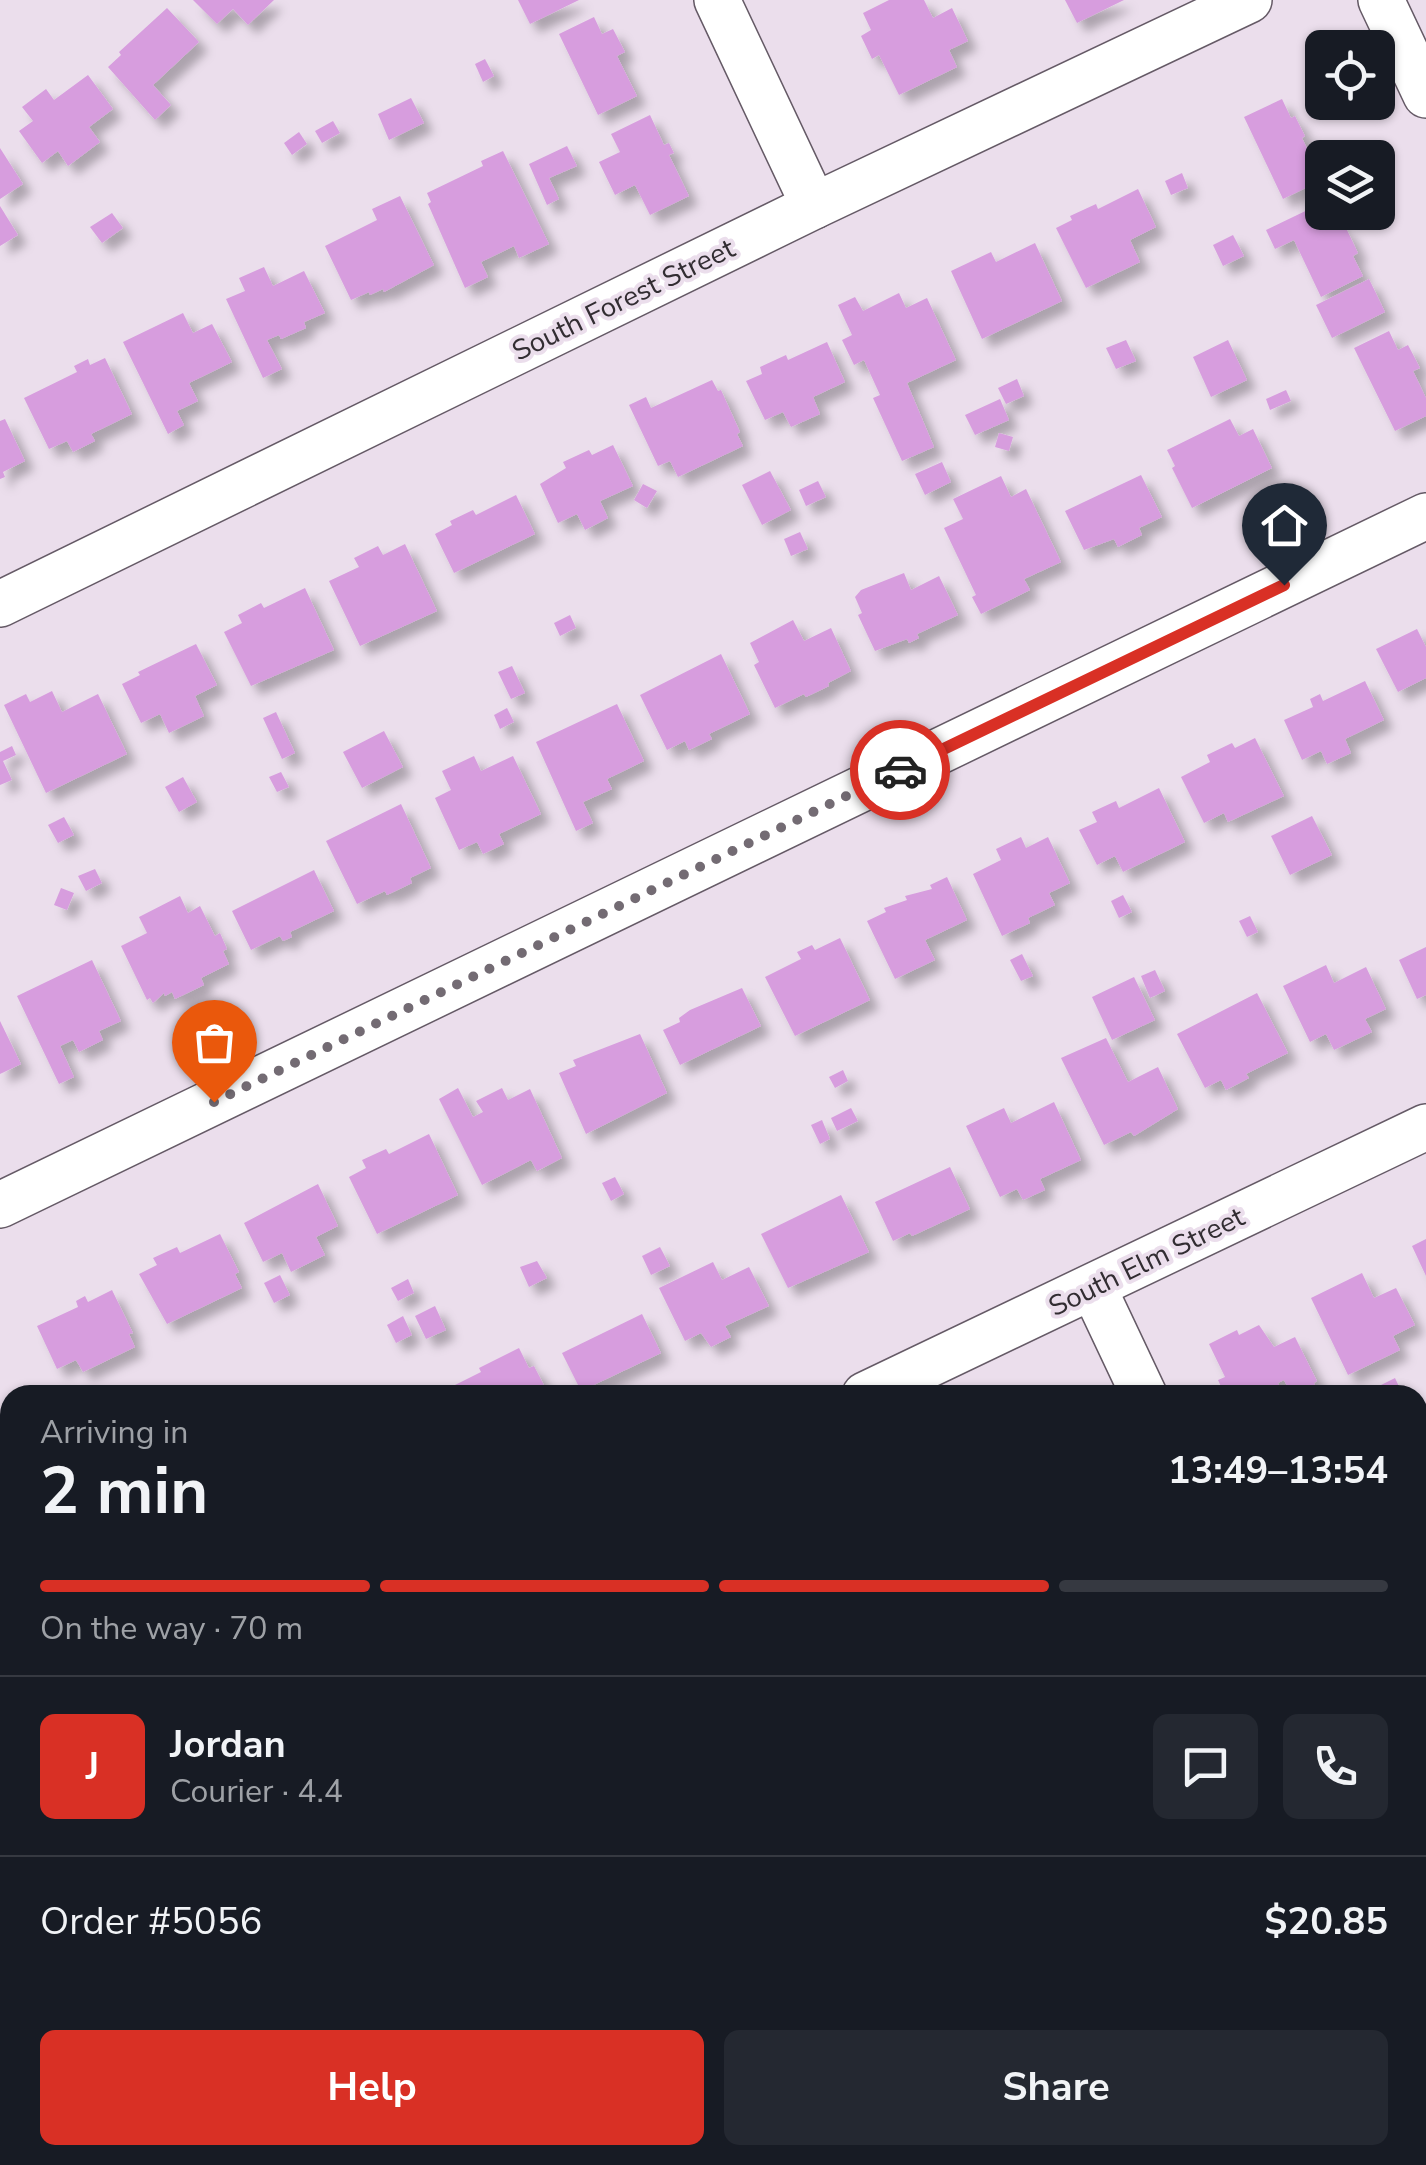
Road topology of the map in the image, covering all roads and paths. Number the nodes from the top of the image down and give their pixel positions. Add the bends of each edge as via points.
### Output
1 (717, 0) edge
2 (1249, 0) edge
3 (1381, 0) edge
4 (1426, 94) edge
5 (814, 206) junction
6 (1426, 516) edge
7 (0, 604) edge
8 (1426, 1127) edge
9 (0, 1205) edge
10 (1093, 1287) junction
11 (886, 1385) edge
12 (1139, 1385) edge

1 - 5 street
2 - 5 street, South Forest Street
3 - 4 street
5 - 7 street, South Forest Street
6 - 9 street
8 - 10 street, South Elm Street
10 - 11 street, South Elm Street
10 - 12 street

